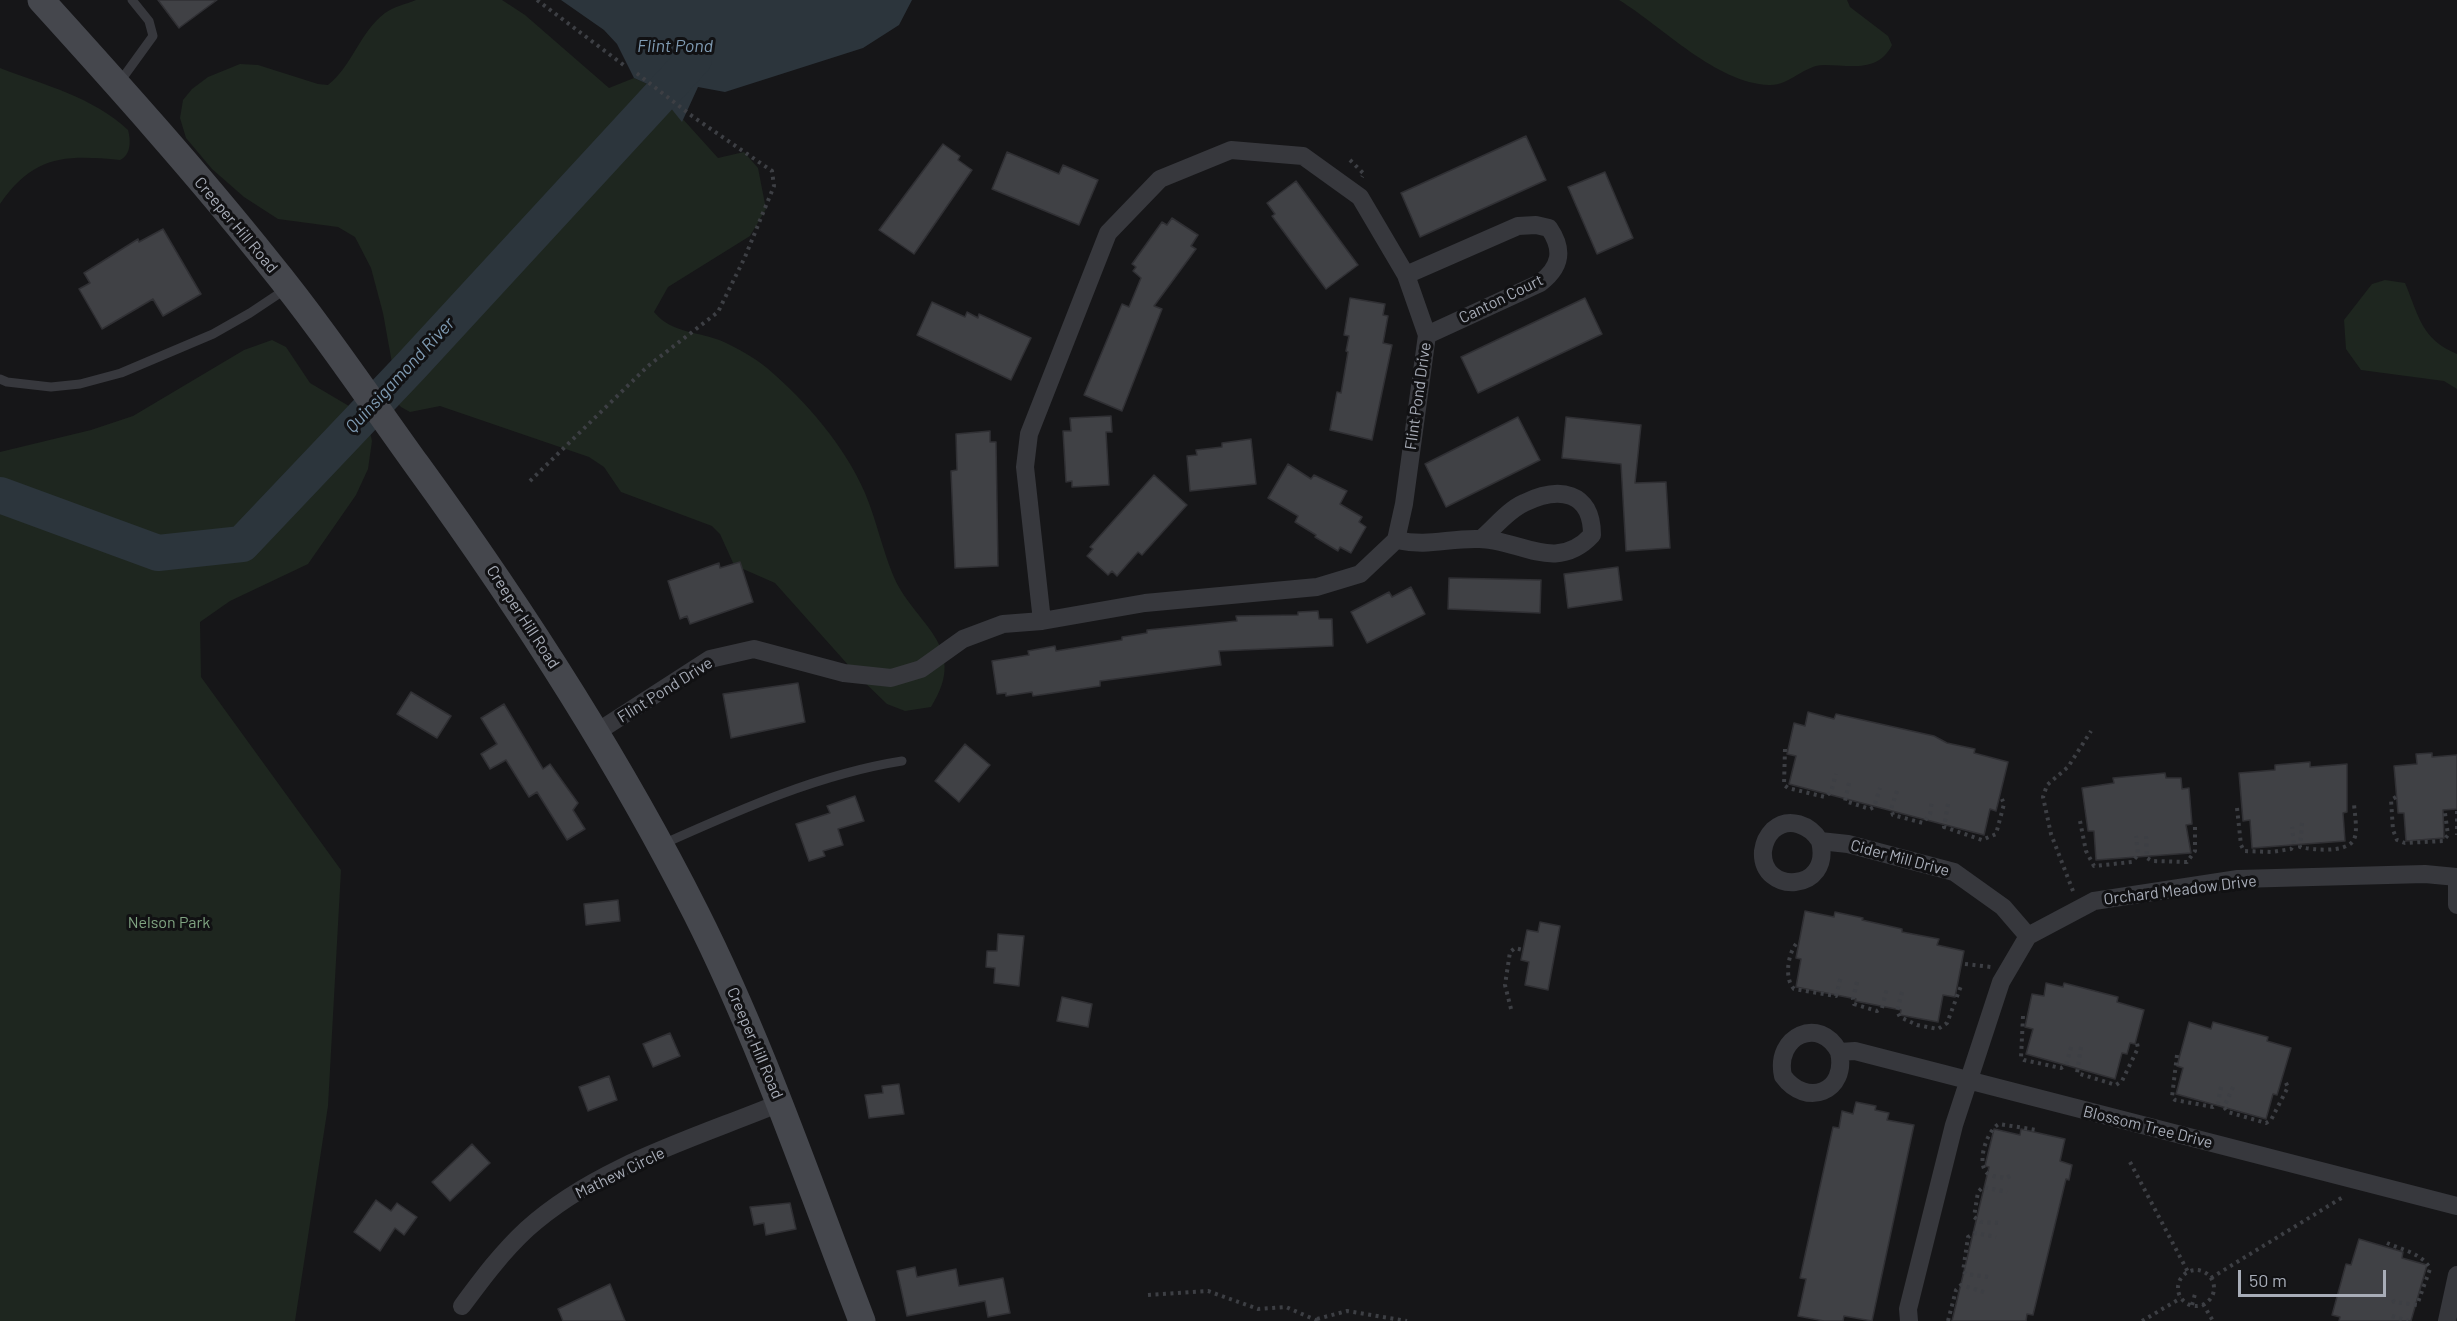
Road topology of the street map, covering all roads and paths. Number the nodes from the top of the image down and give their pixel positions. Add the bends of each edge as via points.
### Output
1 (41, 0) edge
2 (132, 0) edge
3 (537, 0) edge
4 (625, 66) dead end
5 (635, 72) dead end
6 (118, 85) junction
7 (1406, 275) junction
8 (288, 288) junction
9 (1426, 335) junction
10 (0, 379) edge
11 (530, 480) dead end
12 (1481, 539) junction
13 (1396, 540) junction
14 (1042, 621) junction
15 (2091, 731) dead end
16 (597, 732) junction
17 (1785, 749) dead end
18 (902, 761) dead end
19 (1836, 774) dead end
20 (1849, 783) dead end
21 (1880, 788) dead end
22 (1897, 791) dead end
23 (2396, 797) dead end
24 (1932, 800) dead end
25 (2002, 800) dead end
26 (2354, 802) dead end
27 (1948, 804) dead end
28 (2237, 808) dead end
29 (2457, 811) edge
30 (2445, 813) dead end
31 (2080, 821) dead end
32 (2195, 823) dead end
33 (2302, 823) dead end
34 (2292, 827) dead end
35 (2457, 835) edge
36 (2136, 836) dead end
37 (2146, 836) dead end
38 (1820, 841) dead end
39 (661, 845) junction
40 (2457, 877) edge
41 (2457, 886) edge
42 (2457, 905) edge
43 (2080, 909) junction
44 (2028, 936) junction
45 (1796, 944) dead end
46 (1523, 950) dead end
47 (1841, 976) dead end
48 (1857, 982) dead end
49 (1961, 986) dead end
50 (1887, 988) dead end
51 (1902, 992) dead end
52 (1511, 1008) dead end
53 (2023, 1016) dead end
54 (2137, 1043) dead end
55 (2072, 1044) dead end
56 (2081, 1047) dead end
57 (1839, 1052) dead end
58 (2177, 1055) dead end
59 (2285, 1081) dead end
60 (1969, 1082) junction
61 (2221, 1087) dead end
62 (2233, 1087) dead end
63 (780, 1103) junction
64 (2037, 1130) dead end
65 (2130, 1162) dead end
66 (2010, 1176) dead end
67 (2007, 1192) dead end
68 (2346, 1197) dead end
69 (2457, 1206) edge
70 (1998, 1223) dead end
71 (1996, 1237) dead end
72 (2387, 1243) dead end
73 (2188, 1272) junction
74 (2457, 1275) edge
75 (1988, 1277) dead end
76 (2211, 1278) junction
77 (1984, 1292) dead end
78 (2195, 1294) dead end
79 (1148, 1295) dead end
80 (2181, 1298) junction
81 (2392, 1298) dead end
82 (2204, 1304) junction
83 (2192, 1305) junction
84 (462, 1306) dead end
85 (2392, 1316) dead end
86 (1318, 1320) edge
87 (862, 1321) edge
88 (1407, 1321) edge
89 (1909, 1321) edge
90 (1948, 1321) edge
91 (2142, 1321) edge
92 (2213, 1321) edge
93 (2408, 1321) edge
94 (2447, 1321) edge

1 - 6 street, Creeper Hill Road
2 - 6 lane via 149,21 153,36
3 - 4 path
5 - 11 path via 772,171 774,186 718,312 648,366
6 - 8 street, Creeper Hill Road
7 - 9 street, Flint Pond Drive
7 - 9 street, Canton Court via 1518,226 1549,228 1555,236 1559,263 1551,274
7 - 14 street, Flint Pond Drive via 1360,197 1303,156 1231,150 1160,179 1108,233 1029,434 1025,467
8 - 10 lane via 213,334 121,373 51,387
8 - 16 street, Creeper Hill Road via 496,574
9 - 13 street, Flint Pond Drive
12 - 12 street via 1535,553 1566,552 1581,546 1592,535 1592,519 1586,505 1574,496 1555,494 1523,503
12 - 13 street via 1419,545
13 - 14 street, Flint Pond Drive via 1360,574 1320,586 1145,603
14 - 16 street, Flint Pond Drive via 1003,624 963,639 921,669 891,678 844,673 754,649 710,659
15 - 43 path via 2068,766 2047,785 2043,797 2051,834
16 - 39 street, Creeper Hill Road
17 - 19 path via 1784,785 1788,788 1825,797 1831,792
18 - 39 lane via 871,766 804,787
20 - 21 path via 1845,801 1870,809
22 - 24 path via 1893,815 1907,819 1923,823 1930,814
23 - 30 path via 2391,800 2393,830 2397,840 2405,843 2444,841 2448,835
25 - 27 path via 1995,834 1982,840 1944,827
26 - 33 path via 2355,834 2352,842 2343,847 2300,847
28 - 34 path via 2244,851 2291,849
29 - 35 path
31 - 36 path via 2086,851 2094,866 2132,862 2138,855
32 - 37 path via 2195,851 2187,861 2147,858
38 - 44 street, Cider Mill Drive via 1848,844 1954,872 2003,907
39 - 63 street, Creeper Hill Road via 719,960
40 - 43 street, Orchard Meadow Drive via 2425,874 2238,879 2094,901
41 - 42 street
43 - 44 street, Orchard Meadow Drive
44 - 60 street via 2001,982
45 - 47 path via 1787,977 1794,989 1836,996
46 - 52 path via 1515,948 1510,952 1505,985
48 - 50 path via 1854,1004 1877,1011 1882,1008
49 - 51 path via 1947,1023 1938,1029 1900,1017
53 - 55 path via 2024,1060 2061,1068 2066,1065
54 - 56 path via 2122,1081 2116,1085 2077,1073
57 - 60 street, Blossom Tree Drive via 1855,1051
58 - 61 path via 2172,1097 2175,1100 2213,1107 2218,1103
59 - 62 path via 2288,1087 2266,1123 2228,1112 2224,1107
60 - 69 street, Blossom Tree Drive
60 - 89 street via 1954,1125 1908,1309
63 - 84 street, Mathew Circle via 641,1160 561,1202 500,1257
63 - 87 street, Creeper Hill Road
64 - 66 path via 1999,1124 1991,1130 1982,1163 1985,1172
65 - 73 path
67 - 70 path via 1983,1186 1978,1192 1974,1217
68 - 76 path
71 - 75 path via 1975,1233 1968,1237 1964,1250 1963,1271
72 - 81 path via 2419,1257 2430,1269 2417,1305 2394,1302
73 - 76 path via 2203,1271
73 - 80 path via 2179,1281
74 - 94 street
76 - 82 path via 2214,1290
77 - 90 path via 1961,1285 1956,1290
78 - 83 path
79 - 86 path via 1208,1291 1258,1309 1286,1307
80 - 83 path
80 - 91 path
82 - 83 path
82 - 92 path
85 - 93 path
86 - 88 path via 1347,1311

